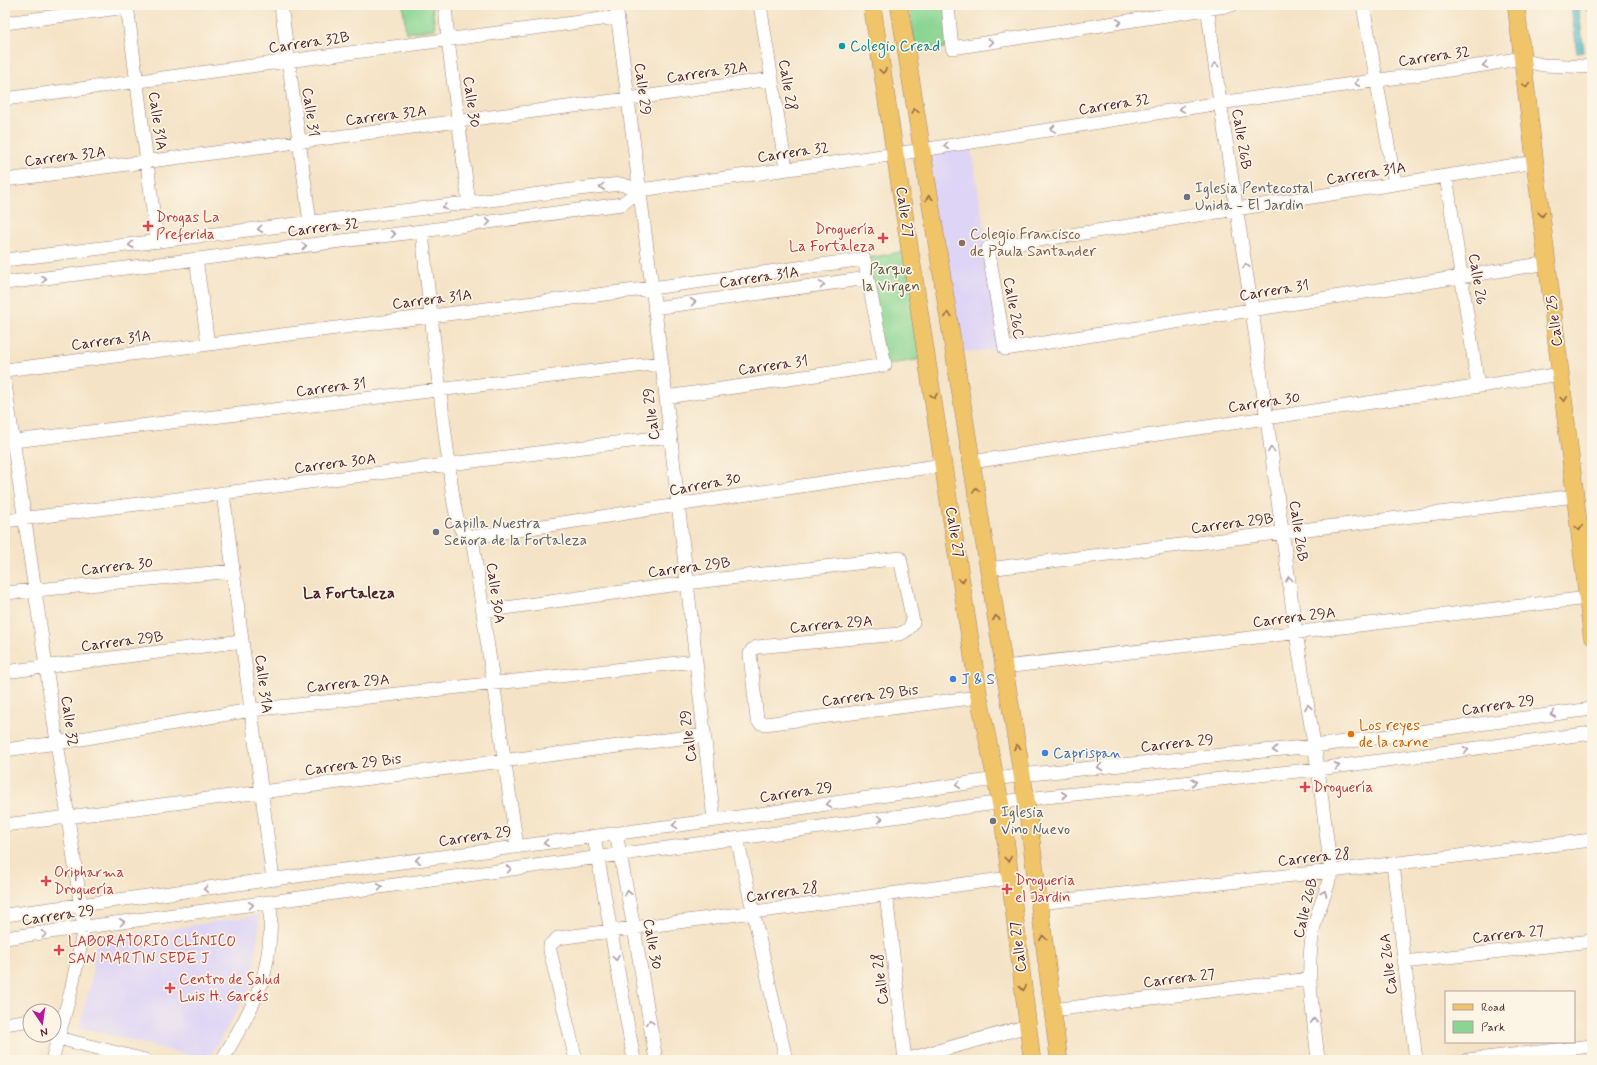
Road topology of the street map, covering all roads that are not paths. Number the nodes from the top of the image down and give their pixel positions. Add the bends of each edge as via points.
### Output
1 (281, 5) edge
2 (445, 5) edge
3 (760, 5) edge
4 (872, 5) edge
5 (899, 5) edge
6 (948, 5) edge
7 (1232, 5) edge
8 (1363, 5) edge
9 (1516, 5) edge
10 (1592, 5) edge
11 (127, 6) edge
12 (1208, 7) edge
13 (1592, 8) edge
14 (617, 11) edge
15 (5, 23) edge
16 (448, 40) junction
17 (288, 61) junction
18 (1523, 61) junction
19 (1590, 67) edge
20 (771, 79) junction
21 (1377, 80) junction
22 (136, 82) junction
23 (5, 99) edge
24 (628, 99) junction
25 (1220, 103) junction
26 (459, 121) junction
27 (299, 142) junction
28 (922, 150) junction
29 (896, 154) junction
30 (147, 162) junction
31 (1535, 162) junction
32 (786, 170) junction
33 (1446, 176) junction
34 (5, 180) edge
35 (1395, 184) junction
36 (640, 190) junction
37 (469, 204) junction
38 (1237, 209) junction
39 (310, 223) junction
40 (422, 231) junction
41 (157, 242) junction
42 (988, 248) joint
43 (196, 259) junction
44 (5, 260) edge
45 (1548, 263) junction
46 (1461, 277) junction
47 (868, 278) junction
48 (5, 283) edge
49 (652, 288) junction
50 (654, 308) junction
51 (1252, 310) junction
52 (430, 316) junction
53 (208, 344) junction
54 (1005, 349) joint
55 (661, 363) junction
56 (5, 370) edge
57 (1561, 374) junction
58 (5, 384) edge
59 (1478, 386) junction
60 (440, 390) junction
61 (666, 397) junction
62 (1267, 418) junction
63 (670, 436) junction
64 (9, 441) edge
65 (971, 462) junction
66 (449, 465) junction
67 (944, 465) junction
68 (223, 493) junction
69 (1575, 496) junction
70 (678, 506) junction
71 (24, 519) junction
72 (5, 521) edge
73 (1283, 532) junction
74 (472, 537) junction
75 (988, 569) junction
76 (233, 571) junction
77 (687, 584) junction
78 (35, 590) junction
79 (5, 594) edge
80 (1588, 598) junction
81 (483, 611) junction
82 (913, 622) joint
83 (1296, 633) junction
84 (1592, 636) edge
85 (242, 641) junction
86 (696, 661) junction
87 (46, 666) junction
88 (1004, 667) junction
89 (5, 672) edge
90 (493, 682) junction
91 (980, 697) junction
92 (1592, 709) edge
93 (251, 710) junction
94 (765, 724) joint
95 (1592, 733) edge
96 (704, 735) junction
97 (58, 743) junction
98 (1314, 746) junction
99 (5, 750) edge
100 (505, 762) junction
101 (1318, 769) junction
102 (1022, 775) junction
103 (996, 779) junction
104 (262, 792) junction
105 (1026, 799) junction
106 (1001, 802) junction
107 (68, 817) junction
108 (714, 820) junction
109 (5, 825) edge
110 (616, 834) junction
111 (594, 837) junction
112 (737, 838) junction
113 (1592, 840) edge
114 (517, 847) junction
115 (620, 854) junction
116 (598, 857) junction
117 (1393, 864) junction
118 (1330, 871) junction
119 (1010, 878) junction
120 (273, 880) junction
121 (886, 894) junction
122 (270, 902) junction
123 (1039, 903) junction
124 (81, 905) junction
125 (754, 912) junction
126 (5, 915) edge
127 (84, 928) junction
128 (634, 928) junction
129 (612, 931) junction
130 (5, 938) edge
131 (1592, 941) edge
132 (1404, 962) junction
133 (1310, 979) junction
134 (62, 1010) edge
135 (1052, 1010) junction
136 (22, 1021) edge
137 (5, 1024) edge
138 (1028, 1026) junction
139 (62, 1039) edge
140 (57, 1043) edge
141 (1592, 1046) edge
142 (52, 1060) edge
143 (145, 1060) edge
144 (222, 1060) edge
145 (576, 1060) edge
146 (634, 1060) edge
147 (656, 1060) edge
148 (786, 1060) edge
149 (905, 1060) edge
150 (1032, 1060) edge
151 (1059, 1060) edge
152 (1318, 1060) edge
153 (1416, 1060) edge
154 (1467, 1060) edge

1 - 17 street, Calle 31
2 - 16 street, Calle 30
3 - 20 street, Calle 28
4 -> 29 main road, Calle 27
28 -> 5 main road, Calle 27
6 -> 12 street via 952,48
7 - 12 street
8 - 21 street
9 - 18 main road, Calle 25
10 - 13 street
11 - 15 street
11 - 22 street, Calle 31A
25 -> 12 street, Calle 26B
14 - 16 street, Carrera 32B
14 - 24 street, Calle 29
16 - 17 street, Carrera 32B
16 - 26 street, Calle 30
17 - 22 street, Carrera 32B
17 - 27 street, Calle 31
18 - 19 street, Carrera 32 via 1543,65
18 -> 21 street, Carrera 32 via 1516,59
18 -> 31 main road, Calle 25
20 - 24 street, Carrera 32A
20 - 32 street, Calle 28
21 -> 25 street, Carrera 32
21 - 35 street
22 - 23 street, Carrera 32B
22 - 30 street, Calle 31A
24 - 26 street, Carrera 32A
24 - 36 street, Calle 29
25 -> 28 street, Carrera 32
25 - 38 street, Calle 26B
26 - 27 street, Carrera 32A
26 - 37 street, Calle 30
27 - 30 street, Carrera 32A
27 - 39 street, Calle 31
28 - 29 street, Carrera 32
65 -> 28 main road, Calle 27
29 - 32 street, Carrera 32
29 -> 67 main road, Calle 27
30 - 34 street, Carrera 32A
30 - 41 street, Calle 31A
31 - 33 street, Carrera 31A
31 -> 45 main road, Calle 25
32 - 36 street, Carrera 32
33 - 35 street, Carrera 31A
33 - 46 street, Calle 26
35 - 38 street, Carrera 31A
36 -> 37 street, Carrera 32 via 620,184
40 -> 36 street, Carrera 32 via 622,204
36 - 49 street, Calle 29
37 -> 39 street, Carrera 32
38 - 42 street, Carrera 31A
51 -> 38 street, Calle 26B
39 -> 41 street, Carrera 32
43 -> 40 street, Carrera 32
40 - 52 street
41 -> 44 street, Carrera 32
42 - 54 street, Calle 26C
48 -> 43 street, Carrera 32
43 - 53 street
45 - 46 street, Carrera 31
45 - 57 main road, Calle 25
46 - 51 street, Carrera 31
46 - 59 street, Calle 26
47 - 49 street, Carrera 31A via 864,259
50 -> 47 street, Carrera 31A
47 - 61 street, Carrera 31 via 885,365
49 - 50 street, Calle 29
49 - 52 street, Carrera 31A
50 - 55 street, Calle 29
51 - 54 street, Carrera 31
51 - 62 street, Calle 26B
52 - 53 street, Carrera 31A
52 - 60 street
53 - 56 street, Carrera 31A
55 - 60 street, Carrera 31
55 - 61 street, Calle 29
57 - 59 street, Carrera 30
57 -> 69 main road, Calle 25
58 - 64 street, Calle 32
59 - 62 street, Carrera 30
60 - 64 street, Carrera 31
60 - 66 street
61 - 63 street, Calle 29
62 - 65 street, Carrera 30
73 -> 62 street, Calle 26B
63 - 66 street, Carrera 30A
63 - 70 street, Calle 29
64 - 71 street, Calle 32
75 -> 65 main road, Calle 27
66 - 68 street, Carrera 30A
66 - 74 street via 457,522 463,533
67 - 70 street, Carrera 30
67 -> 91 main road, Calle 27
68 - 71 street, Carrera 30A
68 - 76 street, Calle 31A
69 - 73 street, Carrera 29B
69 -> 80 main road, Calle 25
70 - 74 street, Carrera 30
70 - 77 street, Calle 29
71 - 72 street, Carrera 30A
71 - 78 street, Calle 32
73 - 75 street, Carrera 29B
83 -> 73 street, Calle 26B
74 - 81 street, Calle 30A
88 -> 75 main road, Calle 27
76 - 78 street, Carrera 30
76 - 85 street, Calle 31A
77 - 81 street, Carrera 29B
77 - 82 street, Carrera 29B via 900,558
77 - 86 street, Calle 29
78 - 79 street, Carrera 30
78 - 87 street, Calle 32
80 - 83 street, Carrera 29A
80 - 84 main road, Calle 25
81 - 90 street, Calle 30A
82 - 94 street, Carrera 29A via 910,628 899,634 757,647 752,650 750,654 757,719 760,724
83 - 88 street, Carrera 29A
98 -> 83 street, Calle 26B
85 - 87 street, Carrera 29B
85 - 93 street, Calle 31A
86 - 90 street, Carrera 29A
86 - 96 street, Calle 29
87 - 89 street, Carrera 29B
87 - 97 street, Calle 32
102 -> 88 main road, Calle 27
90 - 93 street, Carrera 29A
90 - 100 street, Calle 30A
91 - 94 street, Carrera 29 Bis
91 - 103 main road, Calle 27
92 -> 98 street, Carrera 29
93 - 97 street, Carrera 29A
93 - 104 street, Calle 31A
101 -> 95 street, Carrera 29
96 - 100 street, Carrera 29 Bis
96 - 108 street, Calle 29
97 - 99 street, Carrera 29A
97 - 107 street, Calle 32
98 - 101 street, Calle 26B
98 -> 102 street, Carrera 29
100 - 104 street, Carrera 29 Bis
100 - 114 street, Calle 30A
105 -> 101 street, Carrera 29
101 - 118 street, Calle 26B
102 - 103 street, Carrera 29
102 - 105 main road, Calle 27
103 - 106 main road, Calle 27
103 -> 108 street, Carrera 29
104 - 107 street, Carrera 29 Bis
104 - 120 street, Calle 31A
105 - 106 street, Carrera 29
105 - 123 main road, Calle 27
112 -> 106 street, Carrera 29
106 -> 119 main road, Calle 27
107 - 109 street, Carrera 29 Bis
107 - 124 street, Calle 32
108 -> 110 street, Carrera 29
110 - 111 street, Carrera 29
110 - 115 street, Calle 30
111 -> 114 street, Carrera 29
111 - 116 street
112 - 115 street, Carrera 29
112 - 125 street
113 - 117 street, Carrera 28
114 -> 120 street, Carrera 29
115 - 116 street, Carrera 29
128 -> 115 street, Calle 30
122 -> 116 street, Carrera 29
116 - 129 street
117 - 118 street, Carrera 28
117 - 132 street, Calle 26A
118 - 123 street, Carrera 28
133 -> 118 street, Calle 26B via 1313,933
119 - 121 street, Carrera 28
119 -> 138 main road, Calle 27
120 -> 124 street, Carrera 29
121 - 125 street, Carrera 28
121 - 149 street, Calle 28
127 -> 122 street, Carrera 29
122 - 144 street via 269,941 264,974 250,1010
135 -> 123 main road, Calle 27
124 - 126 street, Carrera 29
124 - 127 street, Calle 32
125 - 128 street, Carrera 28
125 - 148 street
130 -> 127 street, Carrera 29
127 - 134 street, Calle 32 via 71,991
128 - 129 street, Carrera 28
147 -> 128 street, Calle 30
129 - 145 street, Carrera 28 via 558,938 550,945
129 -> 146 street
131 - 132 street, Carrera 27
132 - 153 street, Calle 26A
133 - 135 street, Carrera 27
152 -> 133 street, Calle 26B
135 - 151 main road, Calle 27
136 - 137 street
138 - 149 street
138 - 150 main road, Calle 27
139 - 143 street
140 - 142 street, Calle 32
141 - 154 street

